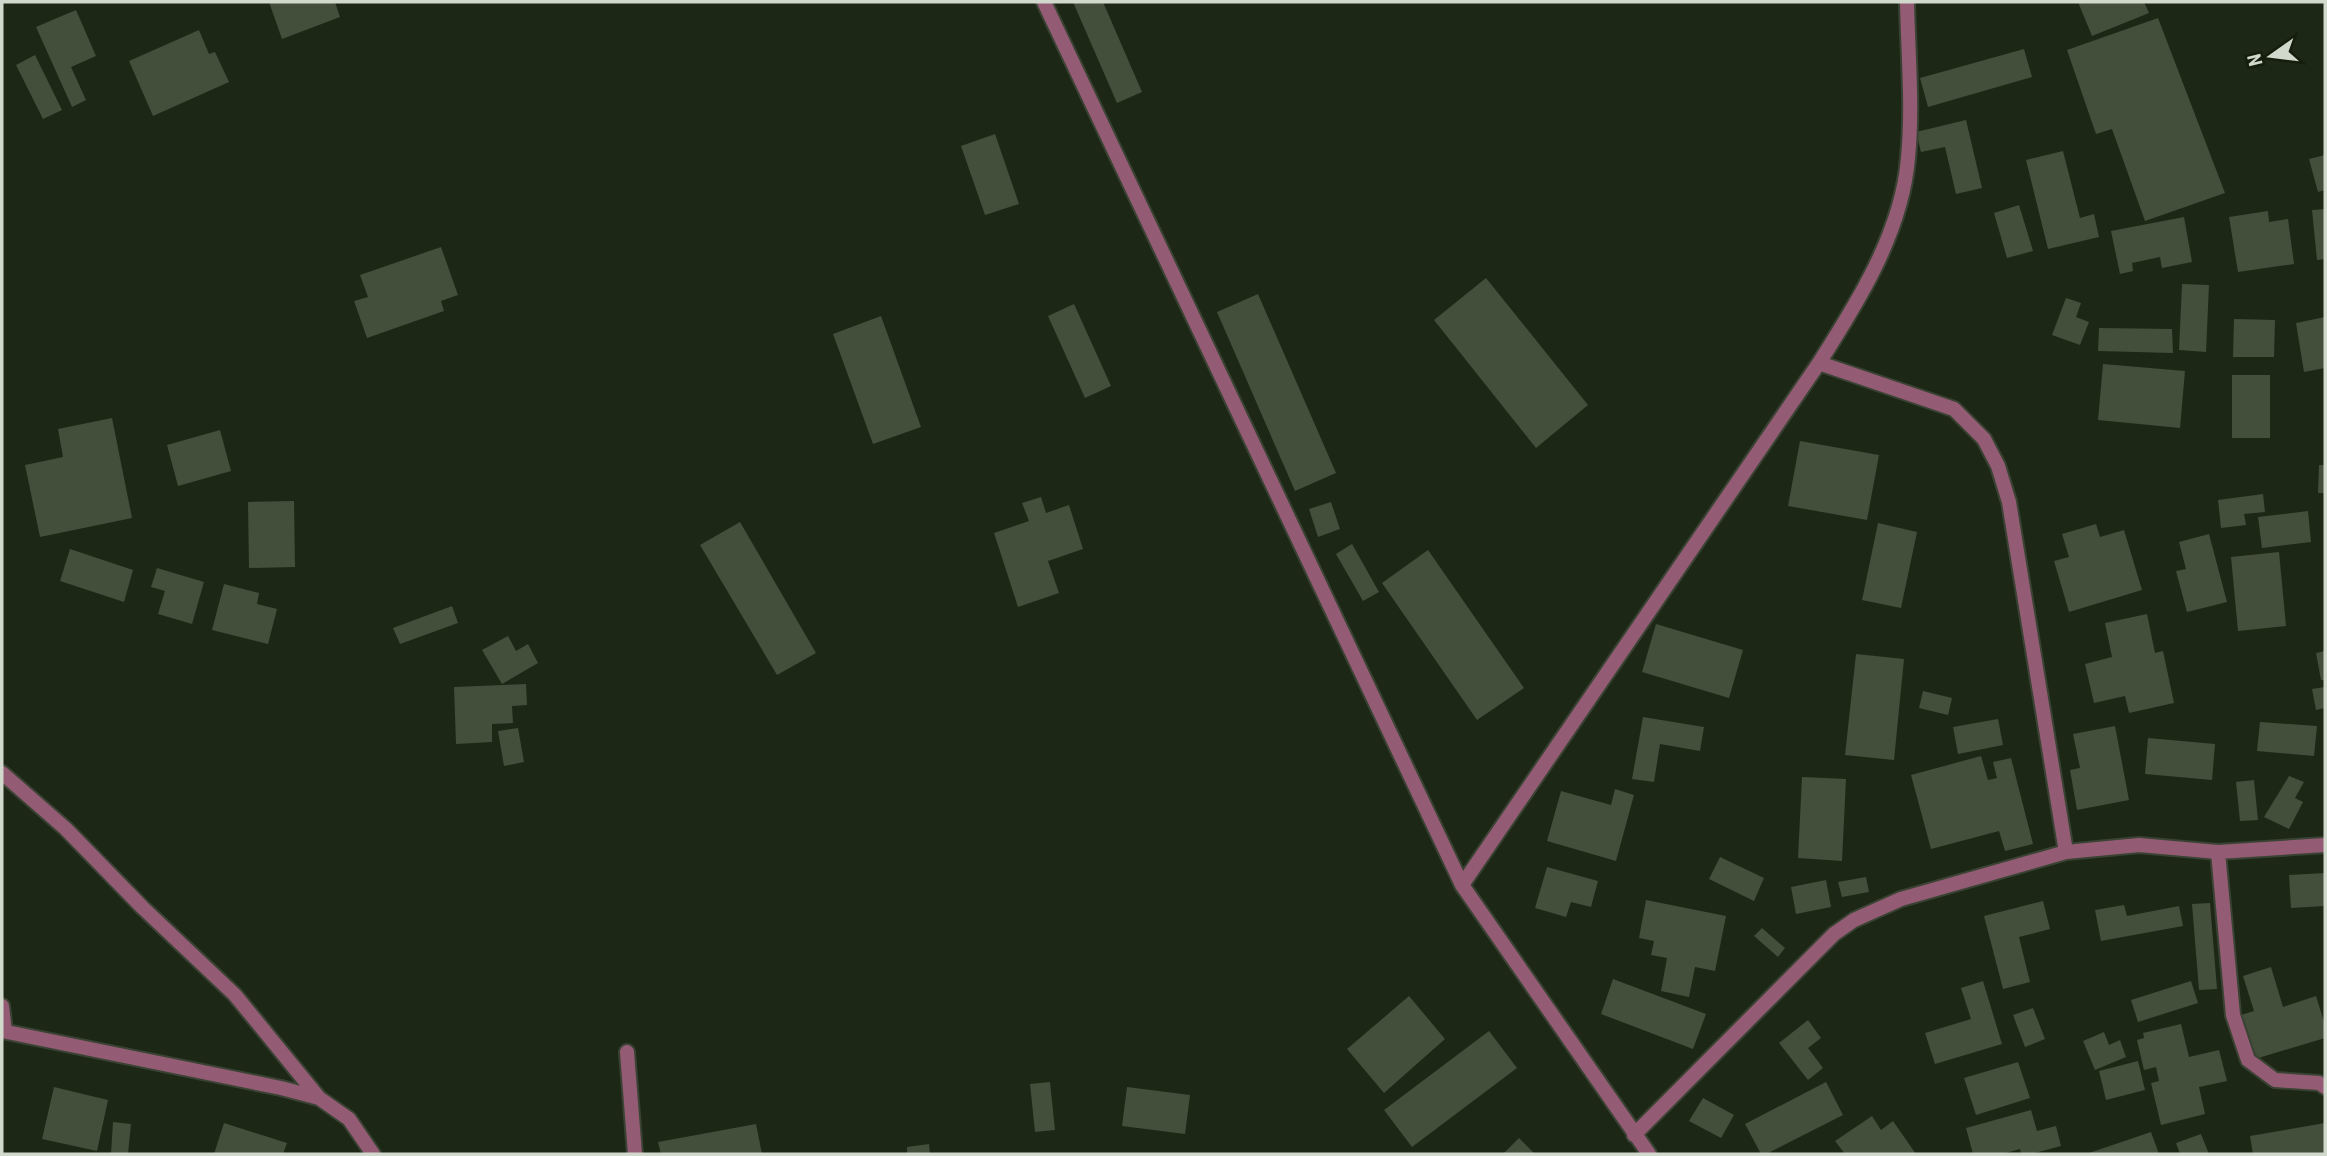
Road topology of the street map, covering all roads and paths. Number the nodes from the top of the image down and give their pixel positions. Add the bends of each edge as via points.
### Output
1 (1044, 2) edge
2 (1907, 2) edge
3 (1819, 363) junction
4 (2, 773) edge
5 (2325, 845) edge
6 (2066, 852) junction
7 (2218, 852) junction
8 (1462, 885) junction
9 (2, 1006) edge
10 (3, 1031) edge
11 (627, 1052) dead end
12 (2325, 1087) edge
13 (319, 1098) junction
14 (1634, 1135) junction
15 (373, 1154) edge
16 (635, 1154) edge
17 (1649, 1154) edge

1 - 8 street
2 - 3 street via 1908,159 1899,203 1882,251
3 - 6 street via 1954,409 1983,439 1998,466 2009,502
3 - 8 street
4 - 13 street via 66,829 234,995
5 - 7 street
6 - 7 street via 2139,845
6 - 14 street via 1901,899 1854,920 1814,953
7 - 12 street via 2233,1015 2248,1060 2275,1080
8 - 14 street
9 - 10 street
10 - 13 street
11 - 16 street
13 - 15 street via 348,1119
14 - 17 street

